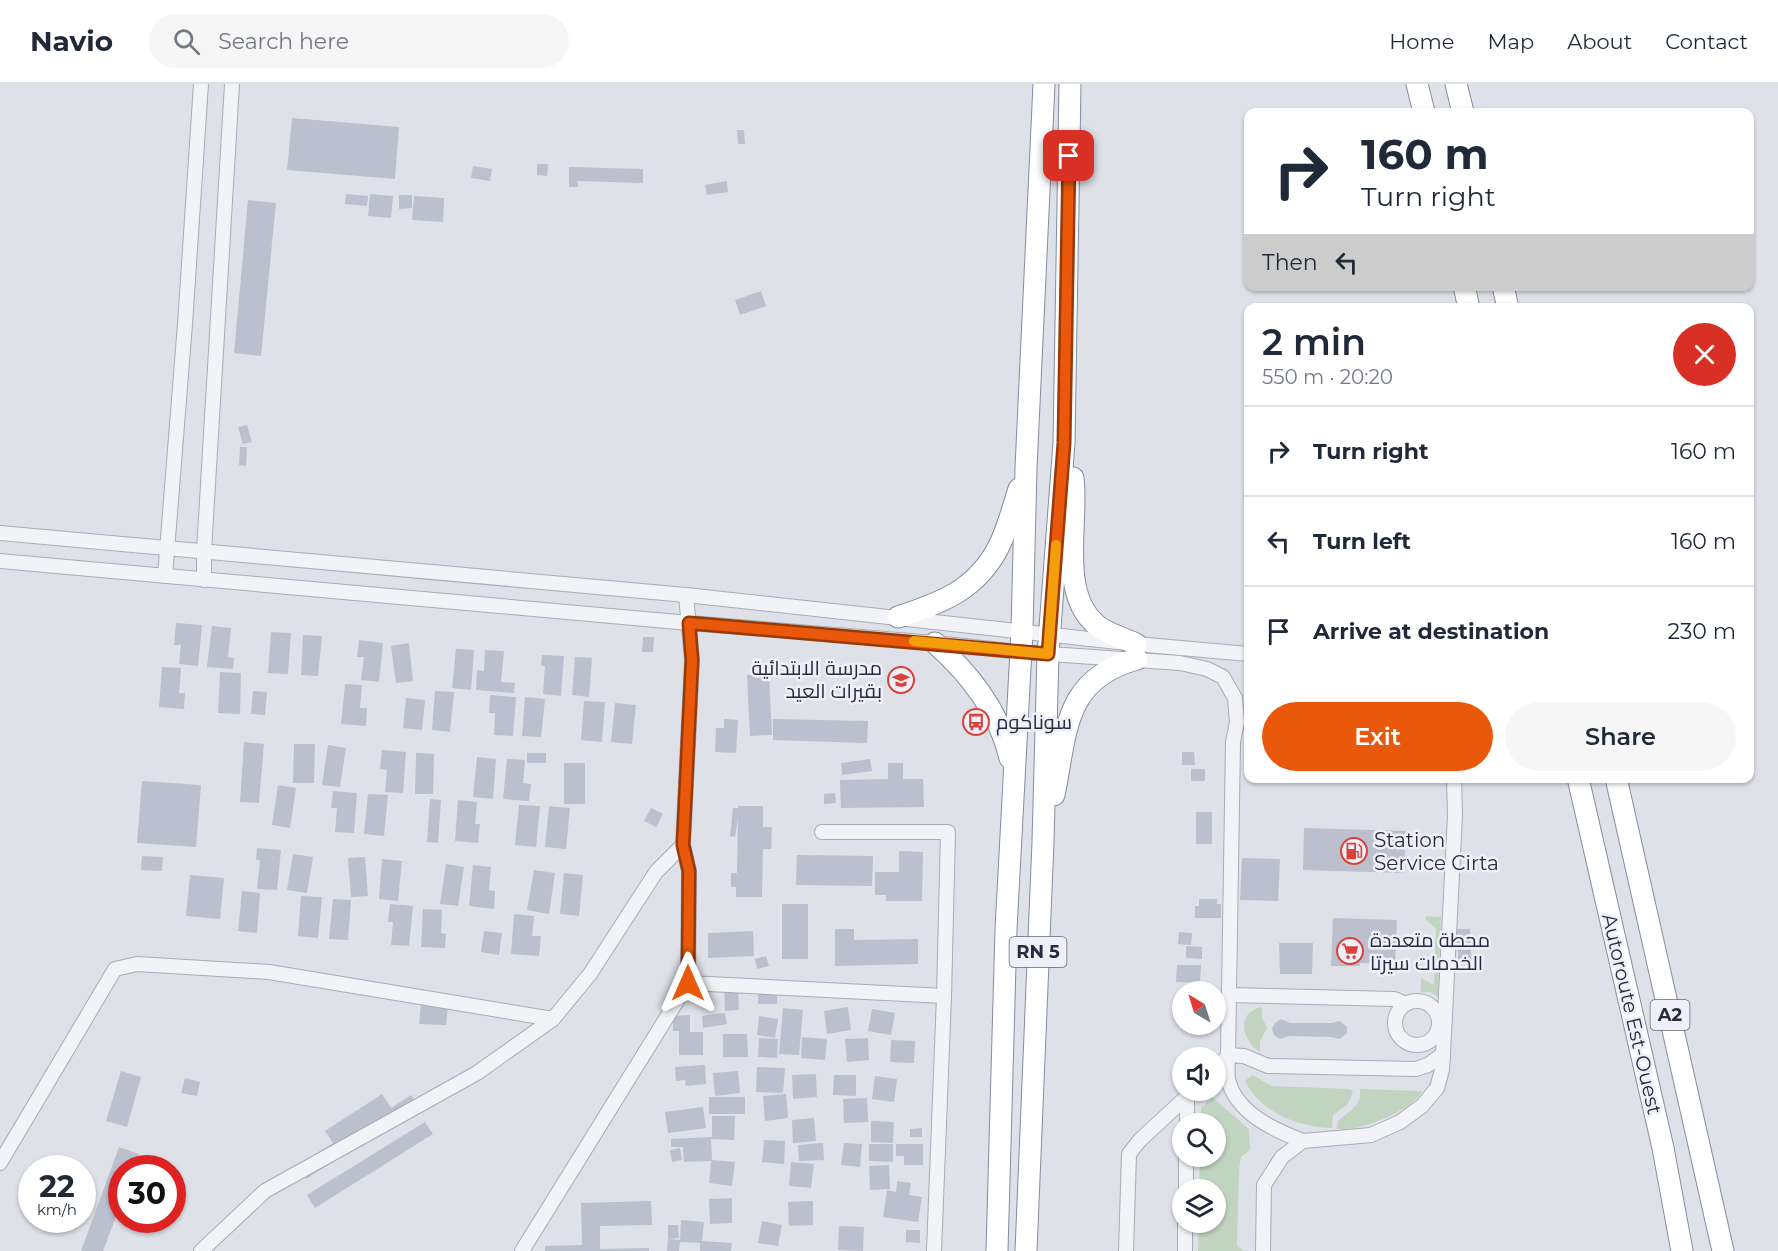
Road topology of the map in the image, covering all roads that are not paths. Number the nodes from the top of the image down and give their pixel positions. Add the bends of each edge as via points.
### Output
1 (201, 84) edge
2 (232, 84) edge
3 (1044, 84) edge
4 (1070, 84) edge
5 (1417, 84) edge
6 (1456, 84) edge
7 (1423, 108) edge
8 (1462, 108) edge
9 (1064, 443) junction
10 (1026, 468) junction
11 (0, 533) edge
12 (166, 547) junction
13 (204, 551) junction
14 (0, 561) edge
15 (165, 576) junction
16 (204, 580) junction
17 (686, 596) junction
18 (898, 617) junction
19 (689, 623) junction
20 (1022, 631) junction
21 (935, 643) junction
22 (1048, 644) junction
23 (1021, 652) junction
24 (1136, 652) junction
25 (1244, 654) edge
26 (1014, 775) junction
27 (1454, 783) edge
28 (1579, 783) edge
29 (1617, 783) edge
30 (822, 832) dead end
31 (1043, 842) junction
32 (683, 845) junction
33 (688, 983) junction
34 (1229, 995) junction
35 (944, 996) junction
36 (1406, 1004) junction
37 (1442, 1011) junction
38 (553, 1019) junction
39 (1441, 1046) junction
40 (1228, 1055) junction
41 (1226, 1058) edge
42 (1183, 1101) edge
43 (1303, 1141) junction
44 (0, 1163) edge
45 (1185, 1233) edge
46 (201, 1251) edge
47 (522, 1251) edge
48 (934, 1251) edge
49 (997, 1251) edge
50 (1026, 1251) edge
51 (1126, 1251) edge
52 (1185, 1251) edge
53 (1263, 1251) edge
54 (1682, 1251) edge
55 (1723, 1251) edge

1 - 12 street
2 - 13 street
3 - 10 highway, RN 5
4 - 9 highway, RN 5
5 - 7 highway
6 - 8 highway
9 - 22 highway, RN 5
9 - 24 highway via 1074,483 1073,574 1078,596 1088,615 1102,629
10 - 18 highway via 1000,545 981,572 942,602
10 - 20 highway, RN 5
11 - 12 street
12 - 13 street
12 - 15 street
13 - 16 street
13 - 17 street
14 - 15 street
15 - 16 street
16 - 19 street
17 - 18 street
17 - 19 street
18 - 20 street
19 - 21 street
19 - 32 street via 692,660
20 - 22 street
20 - 23 highway, RN 5
21 - 23 street
21 - 26 highway via 987,701 1008,749
22 - 23 street
22 - 24 street
22 - 24 street
22 - 31 highway, RN 5
23 - 26 highway, RN 5
24 - 25 street
24 - 31 highway via 1097,676 1074,706
24 - 34 street via 1207,669 1223,677 1235,698
26 - 49 highway, RN 5
27 - 37 street
28 - 54 highway, Autoroute Est-Ouest / A2 via 1663,1148
29 - 55 highway, Autoroute Est-Ouest / A2
30 - 35 street via 948,832
31 - 50 highway, RN 5
32 - 33 street via 689,871
32 - 38 street via 656,872 590,974
33 - 35 street
33 - 47 street
34 - 36 street via 1394,999
34 - 40 street
35 - 48 street
36 - 37 street via 1420,1001
36 - 39 street via 1395,1022 1403,1040 1409,1044
37 - 39 street
38 - 44 street via 269,972 137,964 115,969
38 - 46 street via 477,1073 265,1191
39 - 40 street via 1428,1065 1416,1069 1268,1066 1244,1056
39 - 43 street via 1442,1070 1437,1088 1422,1106 1400,1122 1371,1135
40 - 41 street
40 - 43 street via 1228,1079 1239,1101 1256,1118
42 - 51 street via 1129,1154
43 - 53 street via 1282,1157 1264,1185
45 - 52 street

